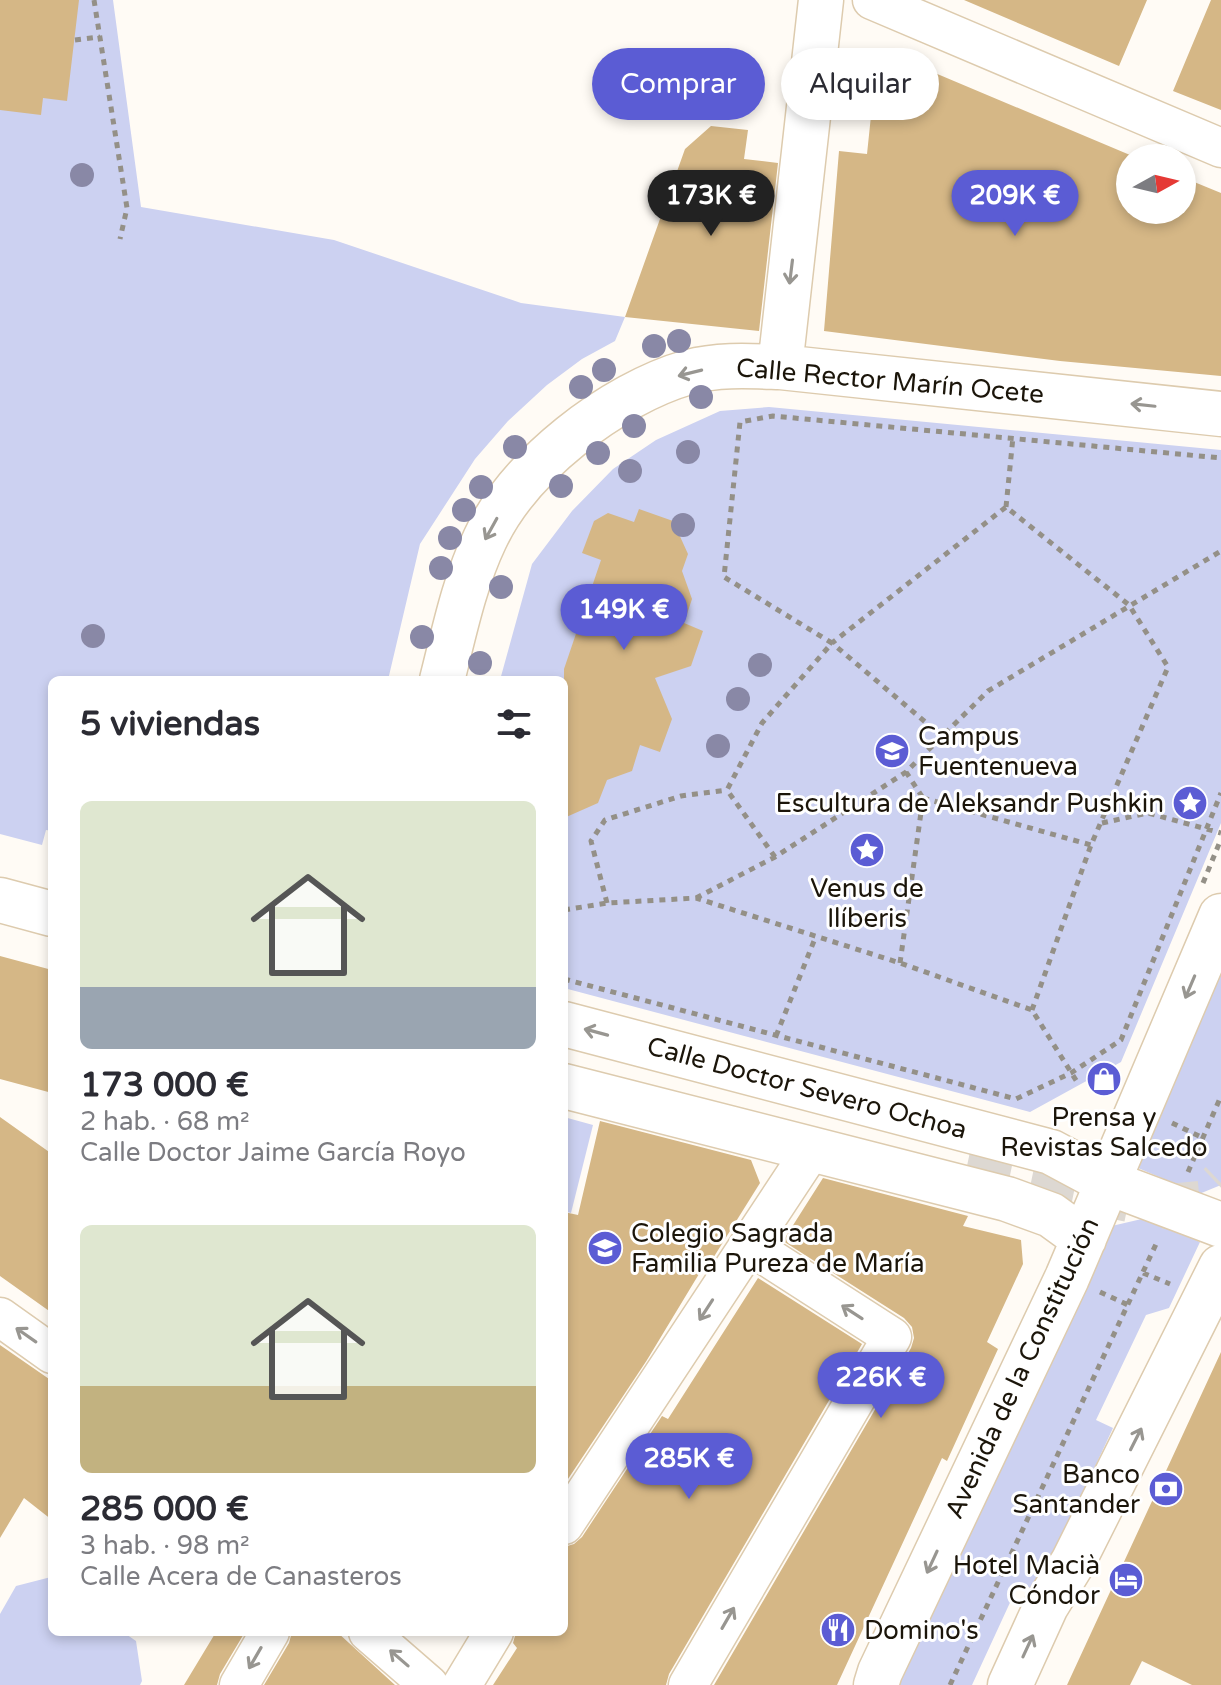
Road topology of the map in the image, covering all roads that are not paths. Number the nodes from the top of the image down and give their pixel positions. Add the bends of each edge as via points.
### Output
1 (821, 0) edge
2 (872, 0) edge
3 (1221, 148) edge
4 (780, 367) junction
5 (1221, 414) edge
6 (443, 676) edge
7 (0, 900) edge
8 (48, 913) edge
9 (1221, 916) edge
10 (568, 1025) edge
11 (568, 1058) edge
12 (568, 1087) edge
13 (811, 1151) junction
14 (1115, 1163) junction
15 (967, 1166) tunnel mouth
16 (1007, 1199) junction
17 (1221, 1225) edge
18 (1084, 1239) junction
19 (749, 1245) junction
20 (1221, 1267) edge
21 (0, 1317) edge
22 (48, 1351) edge
23 (568, 1519) edge
24 (268, 1636) edge
25 (373, 1636) edge
26 (492, 1636) edge
27 (239, 1685) edge
28 (429, 1685) edge
29 (462, 1685) edge
30 (688, 1685) edge
31 (876, 1685) edge
32 (1010, 1685) edge

1 -> 4 main road
2 - 3 street
5 -> 4 main road, Calle Rector Marín Ocete
4 -> 6 main road, Calle Rector Marín Ocete via 731,365 654,384 602,413 557,449 518,489 486,537
7 - 8 main road
9 -> 14 main road, Avenida de la Constitución
14 -> 10 main road, Calle Doctor Severo Ochoa via 1051,1152
11 - 15 main road, Calle Doctor Severo Ochoa
12 - 13 main road
13 - 16 main road
13 - 19 street
14 - 16 main road
14 - 17 main road
14 - 18 main road, Avenida de la Constitución
16 - 18 main road via 1051,1215
18 -> 31 main road, Avenida de la Constitución
19 -> 23 street
30 -> 19 street via 892,1337
32 -> 20 main road
22 -> 21 street
24 -> 27 street
28 -> 25 street
26 - 29 street

